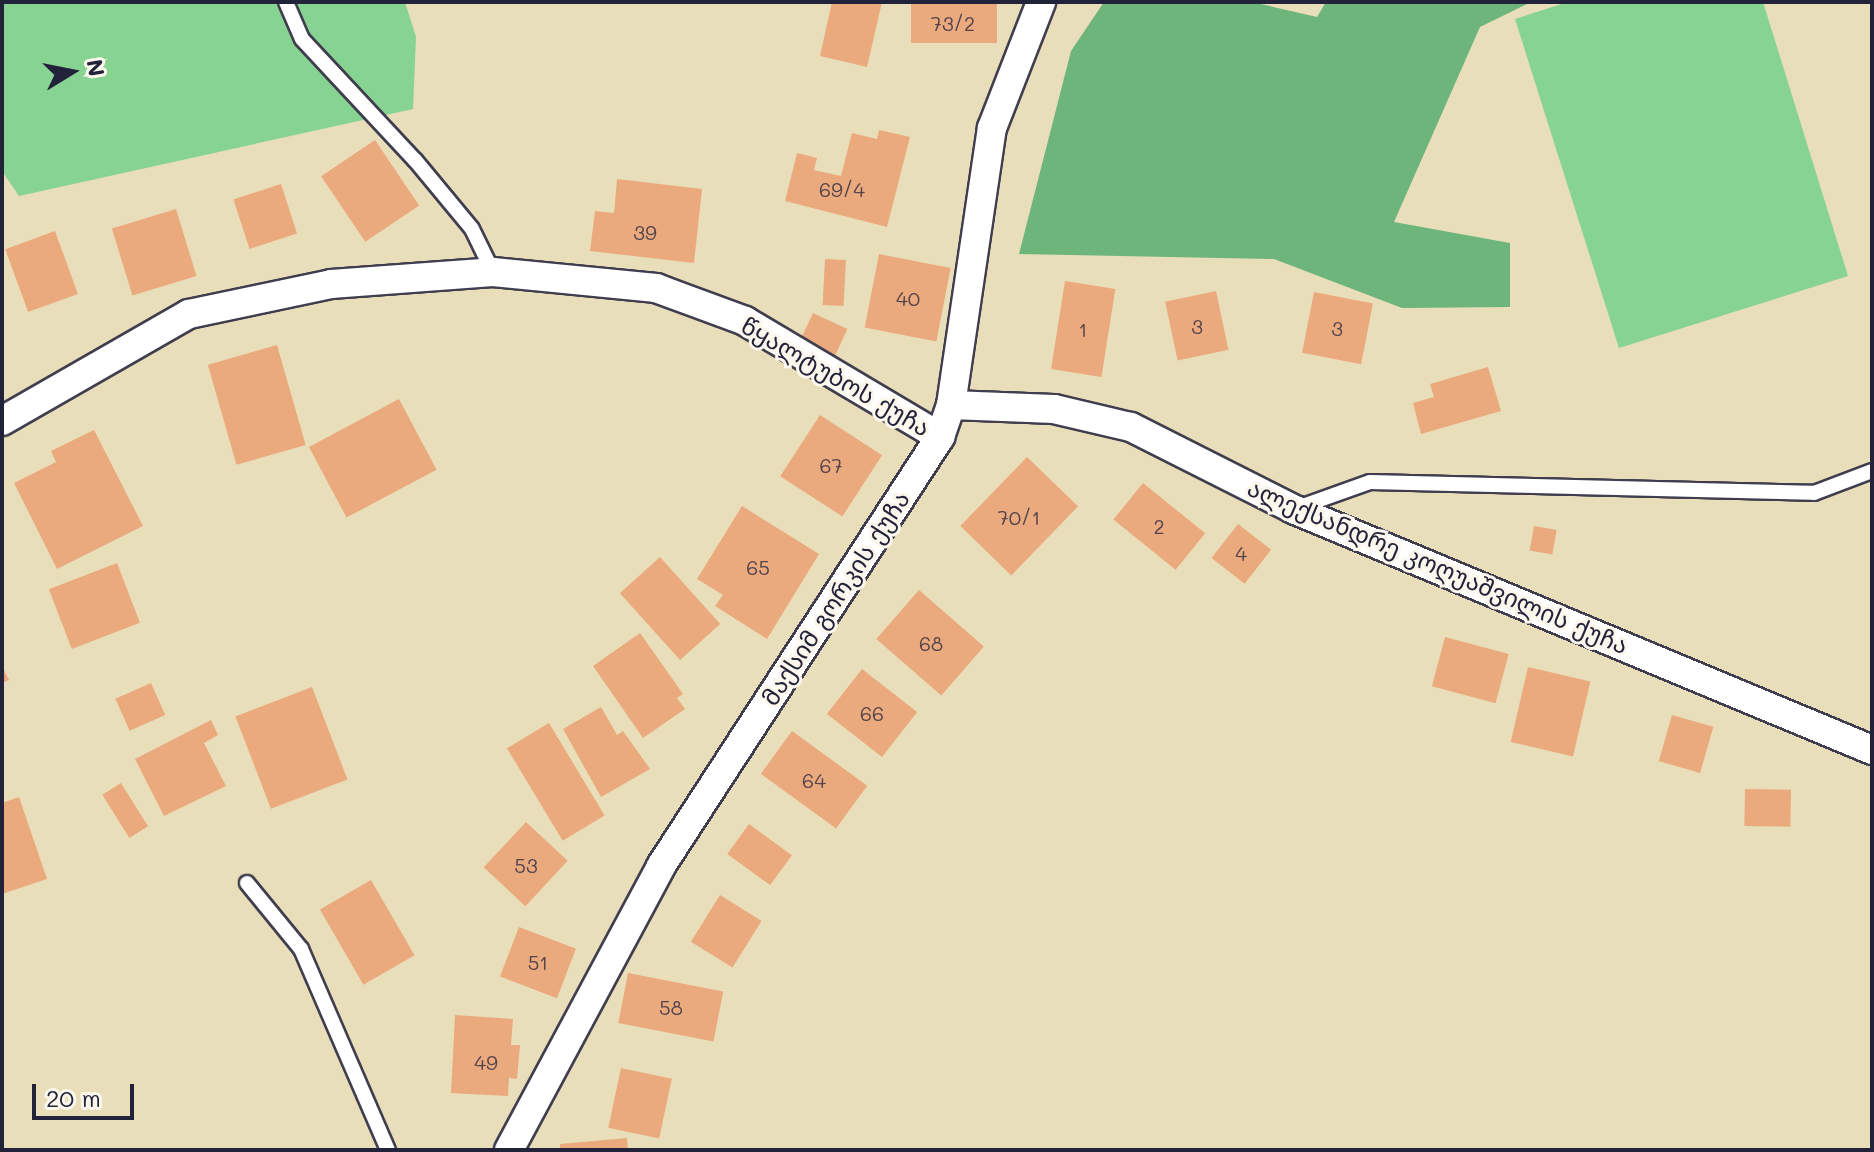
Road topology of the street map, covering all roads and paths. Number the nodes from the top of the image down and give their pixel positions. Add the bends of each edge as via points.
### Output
1 (286, 2) edge
2 (1041, 2) edge
3 (493, 272) junction
4 (951, 405) junction
5 (2, 421) edge
6 (940, 437) junction
7 (1872, 471) edge
8 (1293, 509) junction
9 (1872, 750) edge
10 (247, 883) dead end
11 (388, 1150) edge
12 (509, 1150) edge

1 - 3 lane via 302,39 472,229
2 - 4 street, მაქსიმ გორკის ქუჩა via 992,128
3 - 5 street, წყალტუბოს ქუჩა via 331,284 189,314
3 - 6 street, წყალტუბოს ქუჩა via 656,288 745,321
4 - 6 street, მაქსიმ გორკის ქუჩა
4 - 8 street, ალექსანდრე კოღუაშვილის ქუჩა via 1054,409 1131,427
6 - 12 street, მაქსიმ გორკის ქუჩა via 661,866
7 - 8 lane via 1814,493 1370,482
8 - 9 street, ალექსანდრე კოღუაშვილის ქუჩა
10 - 11 lane via 301,949

